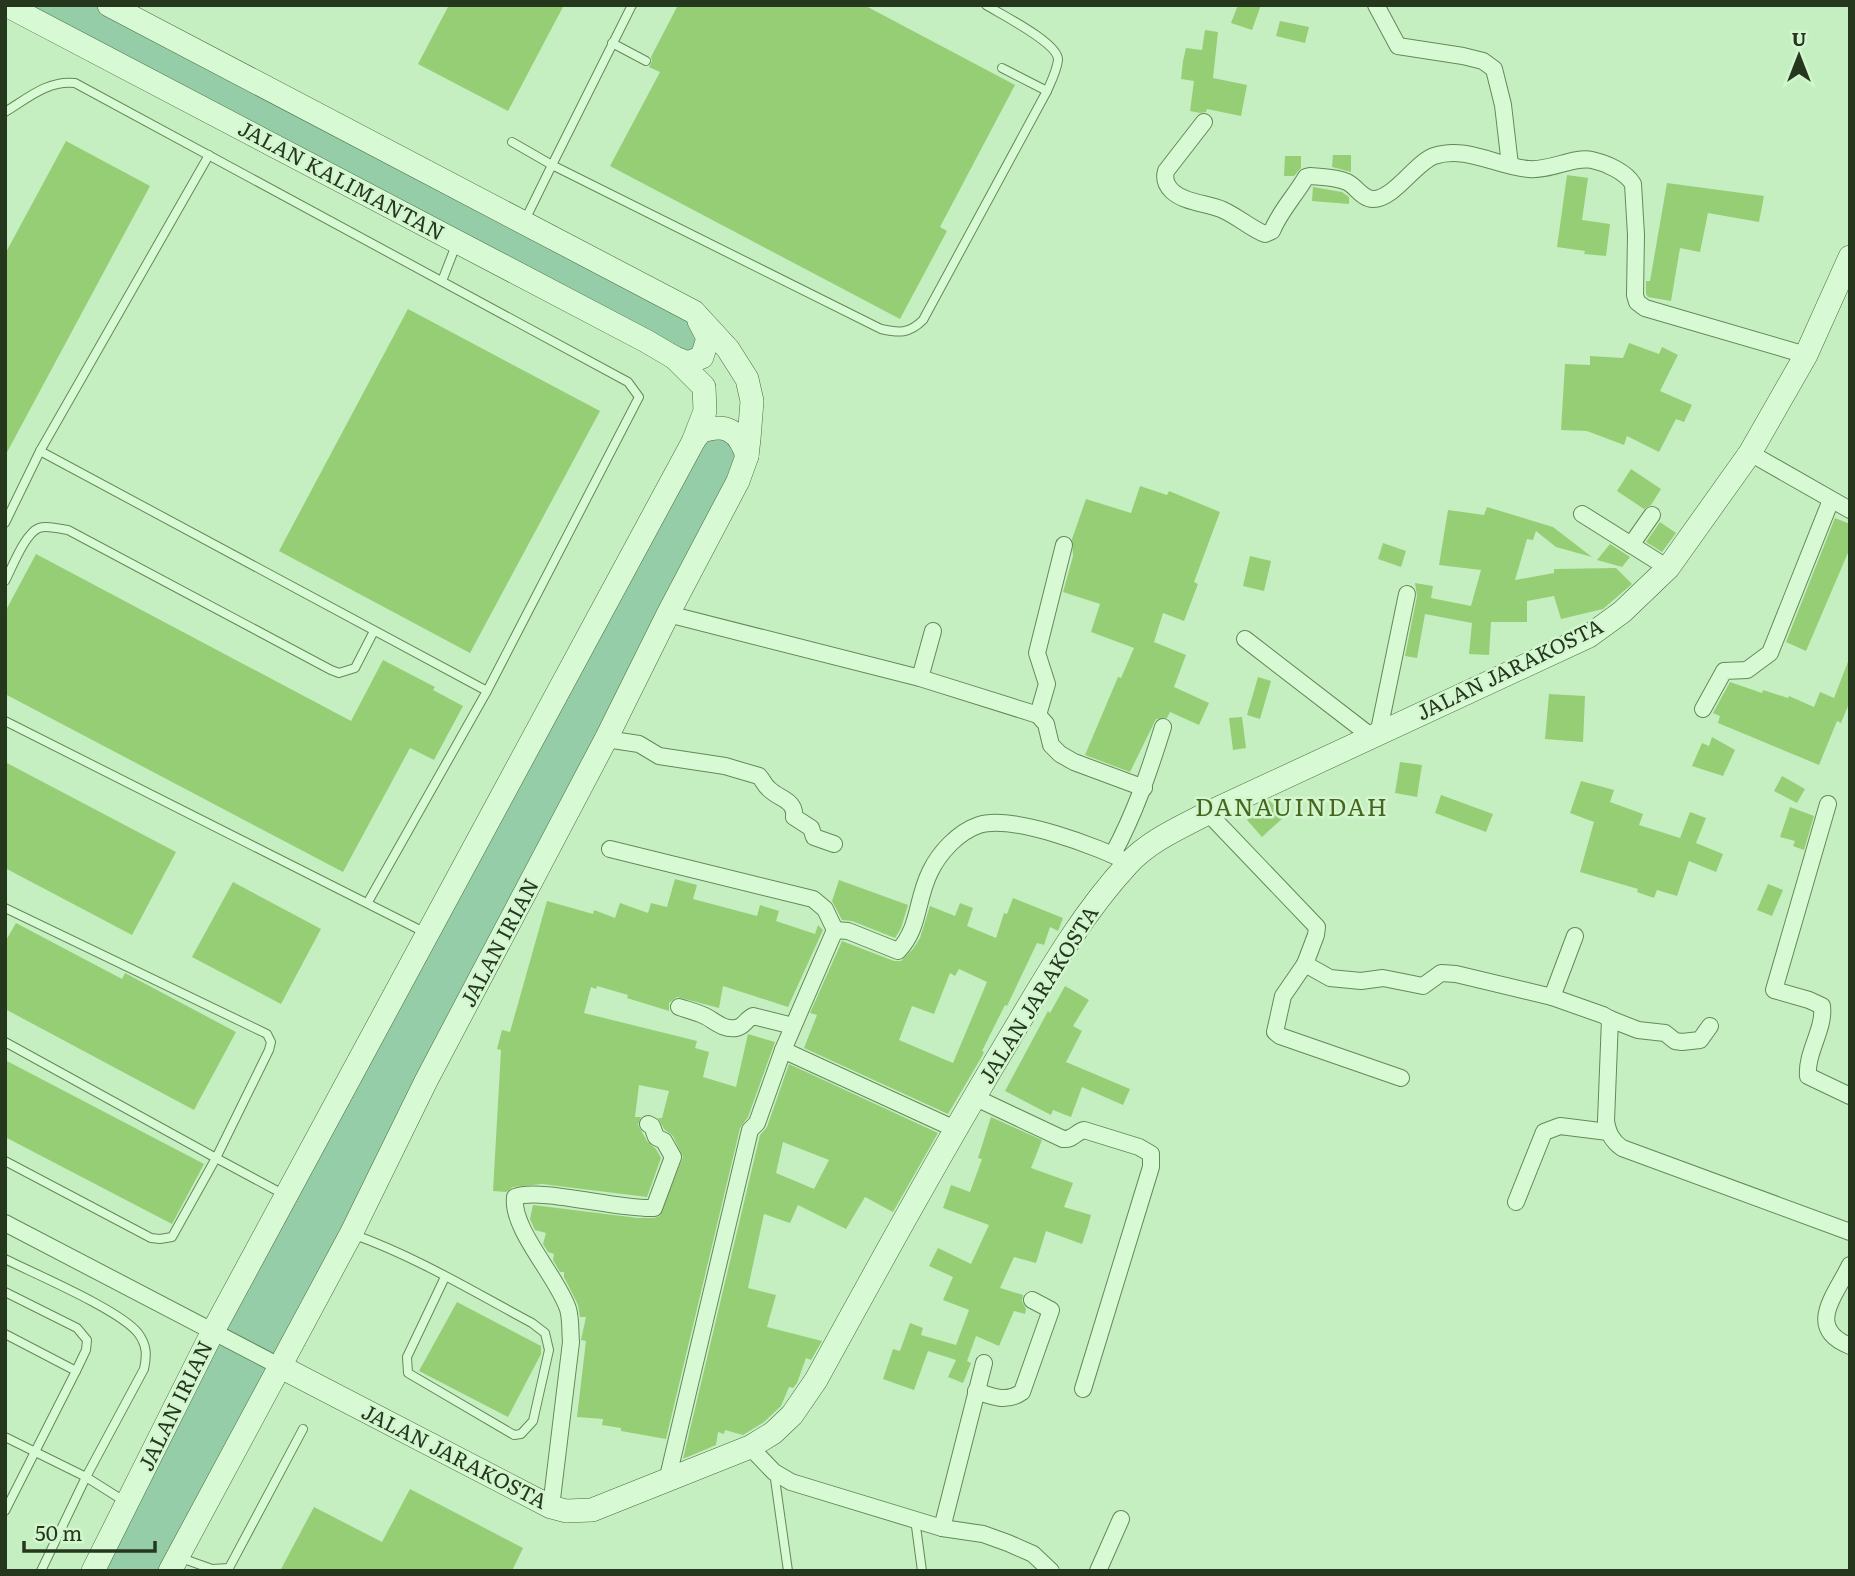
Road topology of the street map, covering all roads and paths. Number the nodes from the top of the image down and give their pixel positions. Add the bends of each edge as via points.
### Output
1 (6, 5) edge
2 (109, 5) edge
3 (632, 5) edge
4 (986, 5) edge
5 (1376, 5) edge
6 (612, 43) junction
7 (646, 61) dead end
8 (1002, 68) dead end
9 (1047, 91) junction
10 (5, 112) edge
11 (1205, 122) dead end
12 (512, 142) dead end
13 (209, 155) junction
14 (552, 165) junction
15 (1510, 165) junction
16 (524, 222) junction
17 (457, 243) junction
18 (1850, 257) edge
19 (442, 281) junction
20 (694, 312) junction
21 (1806, 355) junction
22 (675, 358) junction
23 (694, 440) junction
24 (40, 452) junction
25 (1749, 453) junction
26 (747, 456) junction
27 (1831, 500) junction
28 (1850, 510) edge
29 (1582, 514) dead end
30 (1652, 516) dead end
31 (5, 523) edge
32 (1064, 545) dead end
33 (1631, 545) junction
34 (1668, 568) junction
35 (5, 581) edge
36 (1408, 594) dead end
37 (668, 614) junction
38 (374, 631) junction
39 (933, 631) dead end
40 (1245, 639) dead end
41 (919, 678) junction
42 (487, 691) junction
43 (1703, 709) dead end
44 (1038, 715) junction
45 (5, 720) edge
46 (1163, 727) dead end
47 (1375, 736) junction
48 (606, 739) junction
49 (1144, 788) junction
50 (1828, 804) dead end
51 (1208, 813) junction
52 (834, 844) dead end
53 (610, 849) dead end
54 (1121, 859) junction
55 (368, 902) junction
56 (5, 908) edge
57 (835, 930) junction
58 (426, 933) junction
59 (1575, 936) dead end
60 (1304, 964) junction
61 (1552, 997) junction
62 (679, 1007) dead end
63 (1610, 1019) junction
64 (793, 1026) junction
65 (1710, 1026) dead end
66 (5, 1042) edge
67 (783, 1050) junction
68 (1401, 1078) dead end
69 (1850, 1096) edge
70 (974, 1097) junction
71 (648, 1124) dead end
72 (955, 1129) junction
73 (1608, 1132) junction
74 (216, 1158) junction
75 (5, 1161) edge
76 (286, 1196) junction
77 (1516, 1202) dead end
78 (5, 1223) edge
79 (1850, 1232) edge
80 (351, 1234) junction
81 (5, 1259) edge
82 (1850, 1265) edge
83 (445, 1277) junction
84 (5, 1292) edge
85 (1032, 1300) dead end
86 (212, 1333) junction
87 (5, 1334) edge
88 (1850, 1346) edge
89 (984, 1363) dead end
90 (281, 1367) junction
91 (76, 1371) junction
92 (1083, 1389) dead end
93 (976, 1391) junction
94 (303, 1429) dead end
95 (5, 1437) edge
96 (750, 1447) junction
97 (36, 1452) junction
98 (774, 1472) junction
99 (86, 1477) junction
100 (667, 1482) junction
101 (128, 1504) junction
102 (551, 1507) junction
103 (5, 1511) edge
104 (1121, 1519) dead end
105 (915, 1520) junction
106 (942, 1528) junction
107 (174, 1564) edge
108 (41, 1571) edge
109 (93, 1571) edge
110 (788, 1571) edge
111 (922, 1571) edge
112 (1051, 1571) edge
113 (1098, 1571) edge

1 - 17 street, JALAN KALIMANTAN
2 - 16 street
3 - 6 lane
4 - 9 lane via 1057,52
5 - 15 street via 1398,46 1463,56 1494,69
6 - 7 lane
6 - 14 lane
8 - 9 lane
9 - 14 lane via 914,330 881,329
10 - 13 lane via 50,85 75,83
11 - 15 street via 1166,171 1170,190 1221,209 1265,234 1272,231 1306,177 1348,182 1366,198 1376,199 1433,156 1476,156
12 - 14 lane
13 - 19 lane
13 - 24 lane
14 - 16 lane
15 - 21 street via 1540,170 1590,159 1612,167 1633,184 1637,302
16 - 20 street
17 - 19 lane
17 - 22 street, JALAN KALIMANTAN
18 - 21 street, JALAN JARAKOSTA
19 - 42 lane via 628,382 639,397
20 - 22 street via 708,338 705,352 688,363
20 - 26 street, JALAN IRIAN via 728,349 747,379 752,401
21 - 25 street, JALAN JARAKOSTA
22 - 23 street, JALAN IRIAN via 704,387 705,411
23 - 26 street via 700,432 721,428 737,434
23 - 58 street, JALAN IRIAN
24 - 31 lane
24 - 38 lane
25 - 27 street
25 - 34 street, JALAN JARAKOSTA
26 - 37 street, JALAN IRIAN
27 - 28 street
27 - 43 street via 1770,653 1747,670 1724,671
29 - 33 street
30 - 33 street
32 - 44 street via 1037,653 1047,684
33 - 34 street
34 - 47 street, JALAN JARAKOSTA via 1589,636
35 - 38 lane via 28,537 38,528 50,527 68,530 339,673 355,668
36 - 47 street
37 - 41 street
37 - 48 street, JALAN IRIAN
38 - 42 lane
39 - 41 street
40 - 47 street
41 - 44 street
42 - 55 lane
44 - 49 street via 1060,754
45 - 55 lane
46 - 49 street
47 - 51 street, JALAN JARAKOSTA
48 - 52 street via 639,744 659,756 759,776 772,792 792,803 794,817 811,828 814,837
48 - 80 street, JALAN IRIAN
49 - 54 street
50 - 69 street via 1774,990 1822,1006 1808,1076
51 - 54 street, JALAN JARAKOSTA
51 - 60 street via 1317,927
53 - 57 street via 813,899 825,909
54 - 57 street via 1030,828 999,821 979,825 953,842 936,862 920,895 911,934 898,951
54 - 70 street, JALAN JARAKOSTA
55 - 58 lane
56 - 74 lane via 267,1034 269,1050
57 - 64 street
58 - 76 street, JALAN IRIAN
59 - 61 street
60 - 61 street via 1330,978 1383,978 1423,986 1441,973
60 - 68 street via 1283,996 1277,1034
61 - 63 street
62 - 64 street via 734,1028 753,1016
63 - 65 street via 1682,1042 1700,1040
63 - 73 street
64 - 67 street
66 - 74 lane
67 - 72 street
67 - 100 street via 746,1142
70 - 72 street, JALAN JARAKOSTA
70 - 92 street via 1063,1139 1084,1130 1151,1154 1151,1167
71 - 102 street via 673,1157 654,1208 530,1193 515,1197 518,1222 550,1273 570,1324
72 - 96 street, JALAN JARAKOSTA via 816,1380 792,1415
73 - 77 street via 1560,1126 1544,1132
73 - 79 street via 1622,1148
74 - 75 lane via 172,1237 160,1239
74 - 76 lane
76 - 86 street, JALAN IRIAN
78 - 86 street
80 - 83 lane
80 - 90 street, JALAN IRIAN
81 - 99 lane via 118,1317 145,1346 144,1369
82 - 88 street via 1825,1318 1832,1337
83 - 83 lane via 407,1357 408,1373 521,1434 533,1421 549,1350 545,1333
84 - 91 lane via 77,1328 87,1339
85 - 93 street via 1051,1310 1022,1392 1002,1399
86 - 90 street
86 - 101 street, JALAN IRIAN
87 - 91 lane
89 - 93 street
90 - 102 street, JALAN JARAKOSTA
90 - 107 street, JALAN IRIAN
91 - 97 lane
93 - 106 street
94 - 107 lane via 229,1567
95 - 97 lane
96 - 98 street
96 - 100 street, JALAN JARAKOSTA
97 - 99 lane
97 - 103 lane
98 - 105 street via 791,1482
98 - 110 lane
99 - 101 lane
99 - 108 lane
100 - 102 street, JALAN JARAKOSTA via 592,1510
101 - 109 street, JALAN IRIAN
104 - 113 street
105 - 106 street
105 - 111 lane
106 - 112 street via 1008,1543 1033,1554

